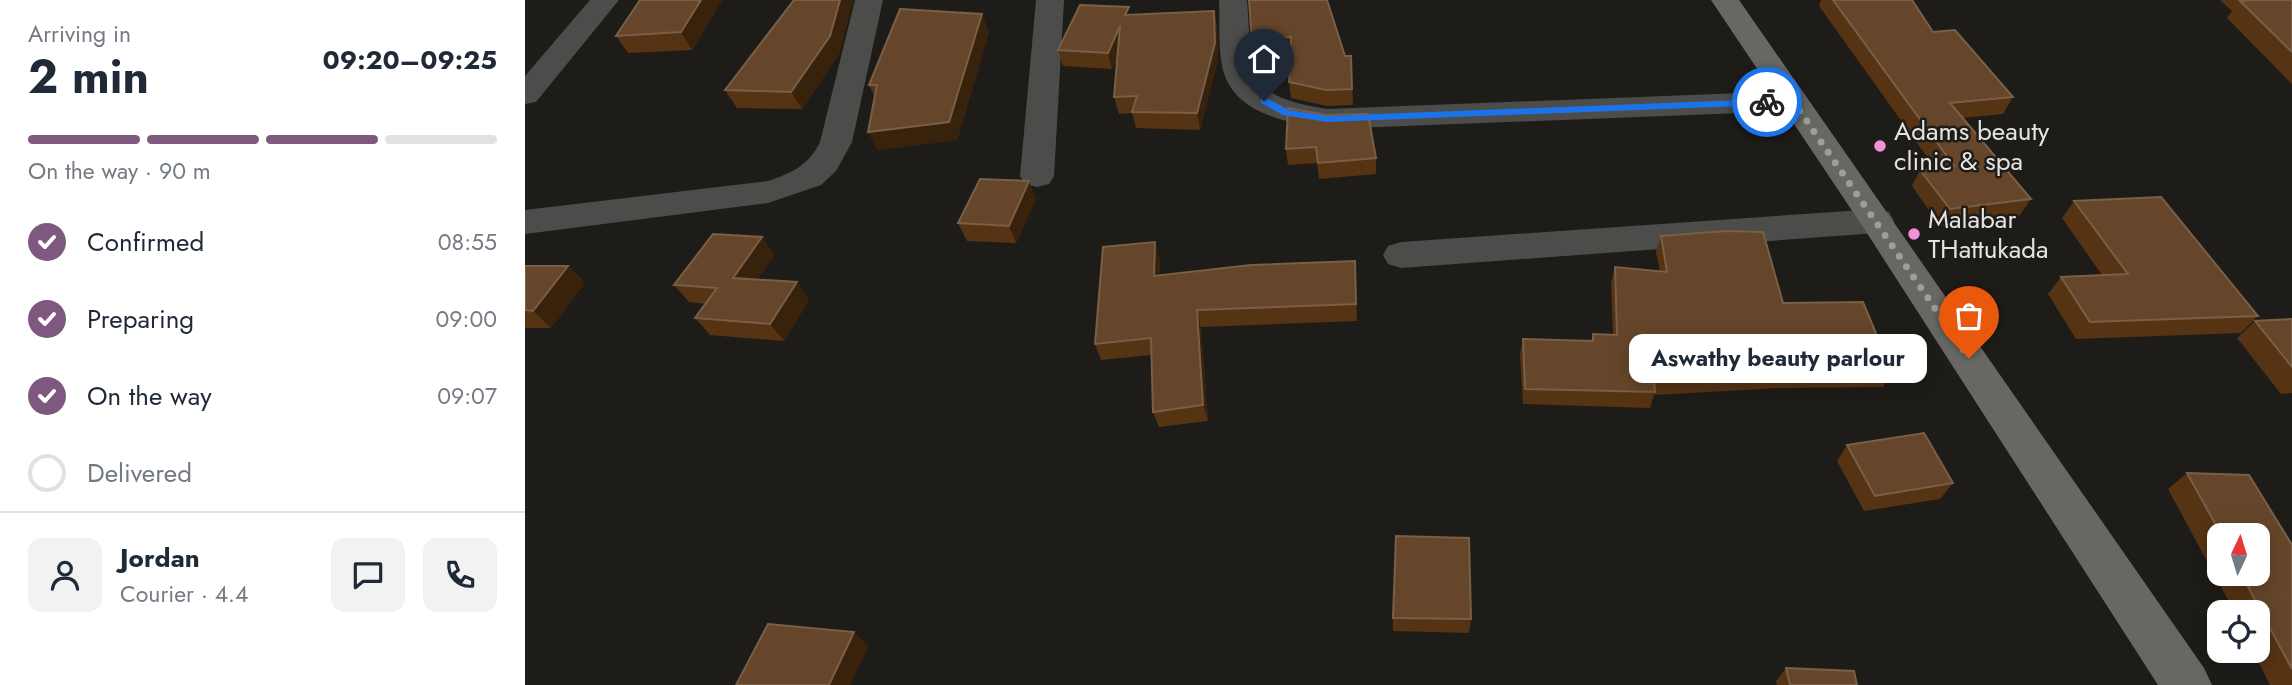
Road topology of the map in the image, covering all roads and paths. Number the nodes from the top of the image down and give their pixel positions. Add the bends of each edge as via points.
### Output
1 (605, 0) edge
2 (869, 0) edge
3 (1050, 0) edge
4 (1233, 0) edge
5 (1725, 0) edge
6 (525, 95) edge
7 (1793, 101) junction
8 (1037, 176) dead end
9 (1877, 221) junction
10 (525, 222) edge
11 (1401, 255) dead end
12 (2187, 685) edge

1 - 6 street
2 - 10 street via 836,142 818,173 768,192
3 - 8 street
4 - 7 street via 1237,69 1264,101 1287,113 1327,119
5 - 7 main road
7 - 9 main road
9 - 11 street
9 - 12 main road

